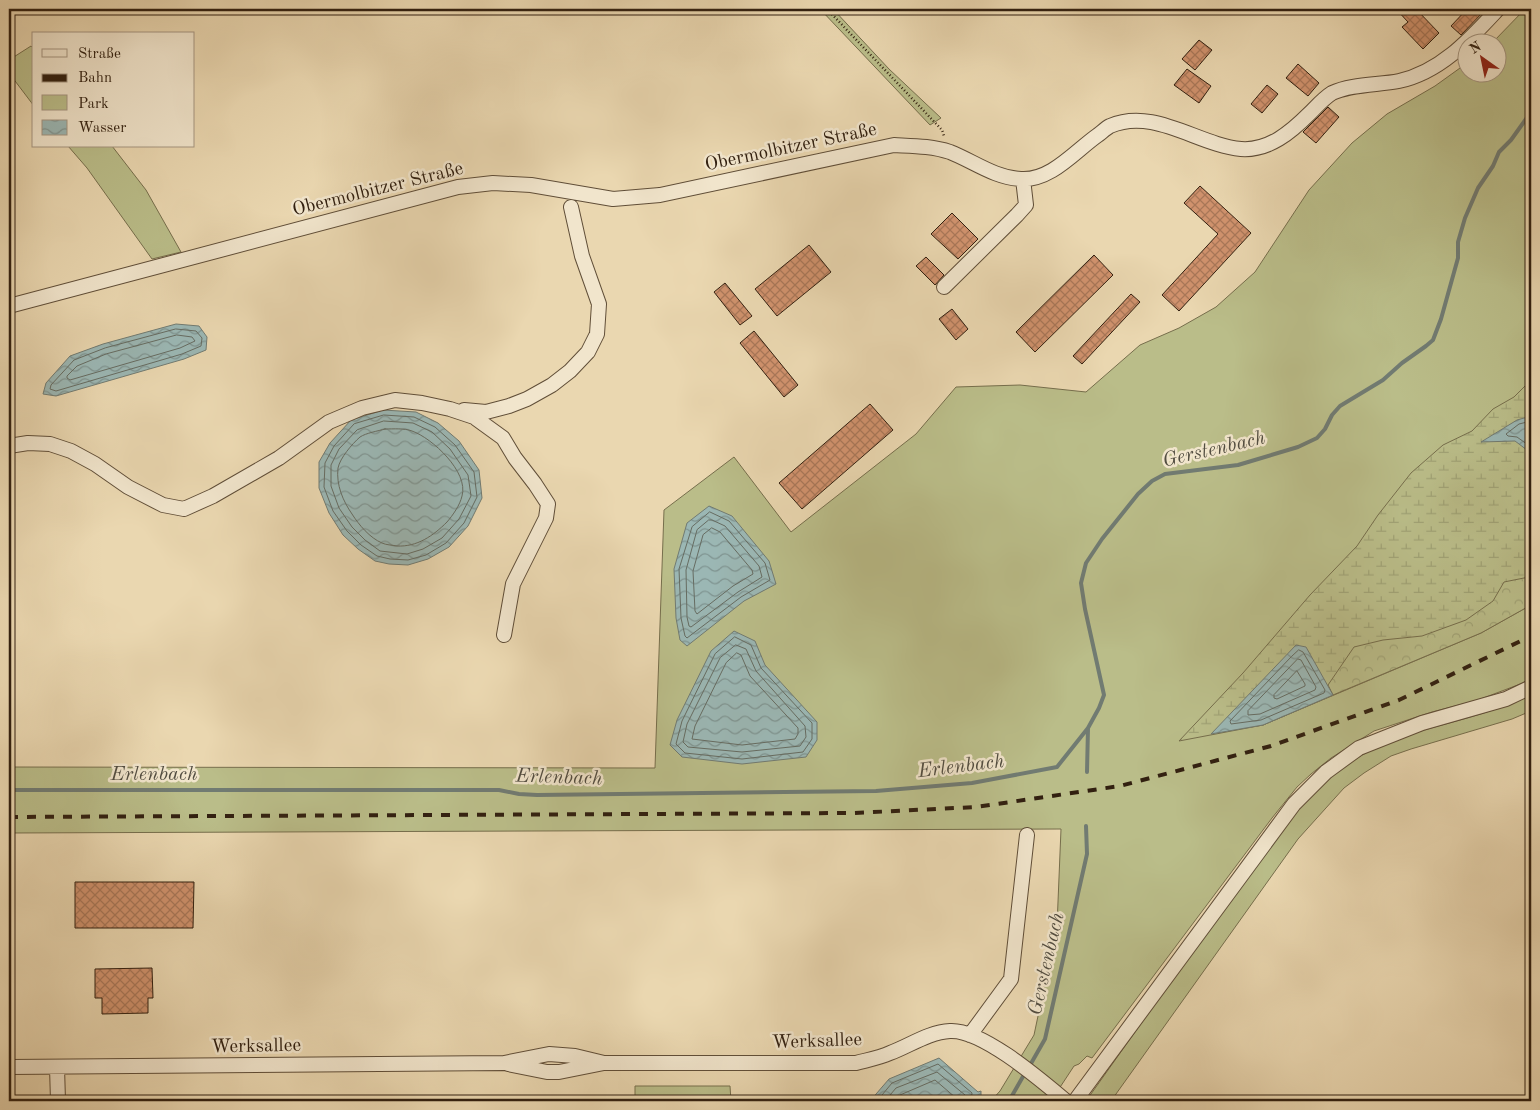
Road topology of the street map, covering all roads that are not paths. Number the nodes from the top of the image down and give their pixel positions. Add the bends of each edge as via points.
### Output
1 (1498, 9) edge
2 (1023, 179) junction
3 (571, 207) dead end
4 (944, 287) dead end
5 (9, 306) edge
6 (450, 409) junction
7 (9, 446) edge
8 (504, 635) dead end
9 (1531, 687) edge
10 (1027, 835) dead end
11 (970, 1035) junction
12 (9, 1067) edge
13 (57, 1067) junction
14 (58, 1101) edge
15 (1066, 1101) edge
16 (1075, 1101) edge

1 - 2 street, Obermolbitzer Straße via 1470,39 1432,68 1401,80 1332,93 1276,141 1243,149 1223,146 1158,123 1132,121 1110,126 1066,161 1043,175
2 - 4 street via 1026,205
2 - 5 street, Obermolbitzer Straße via 1000,175 950,152 926,146 894,145 660,195 613,199 531,185 493,183 458,187
3 - 6 street via 582,256 598,304 597,334 588,352 570,371 528,399 486,412
6 - 7 street via 394,400 362,408 329,422 279,458 184,509 163,505 137,492 71,451 50,444
6 - 8 street via 474,417 503,438 548,504 546,518 513,584
9 - 16 street via 1506,698 1422,723 1359,748 1326,772 1294,804
10 - 11 street via 1011,979
11 - 13 street, Werksallee via 952,1031 939,1034 856,1063 604,1063 559,1072 504,1063
11 - 15 street, Werksallee via 1010,1058
12 - 13 street, Werksallee
13 - 14 street

